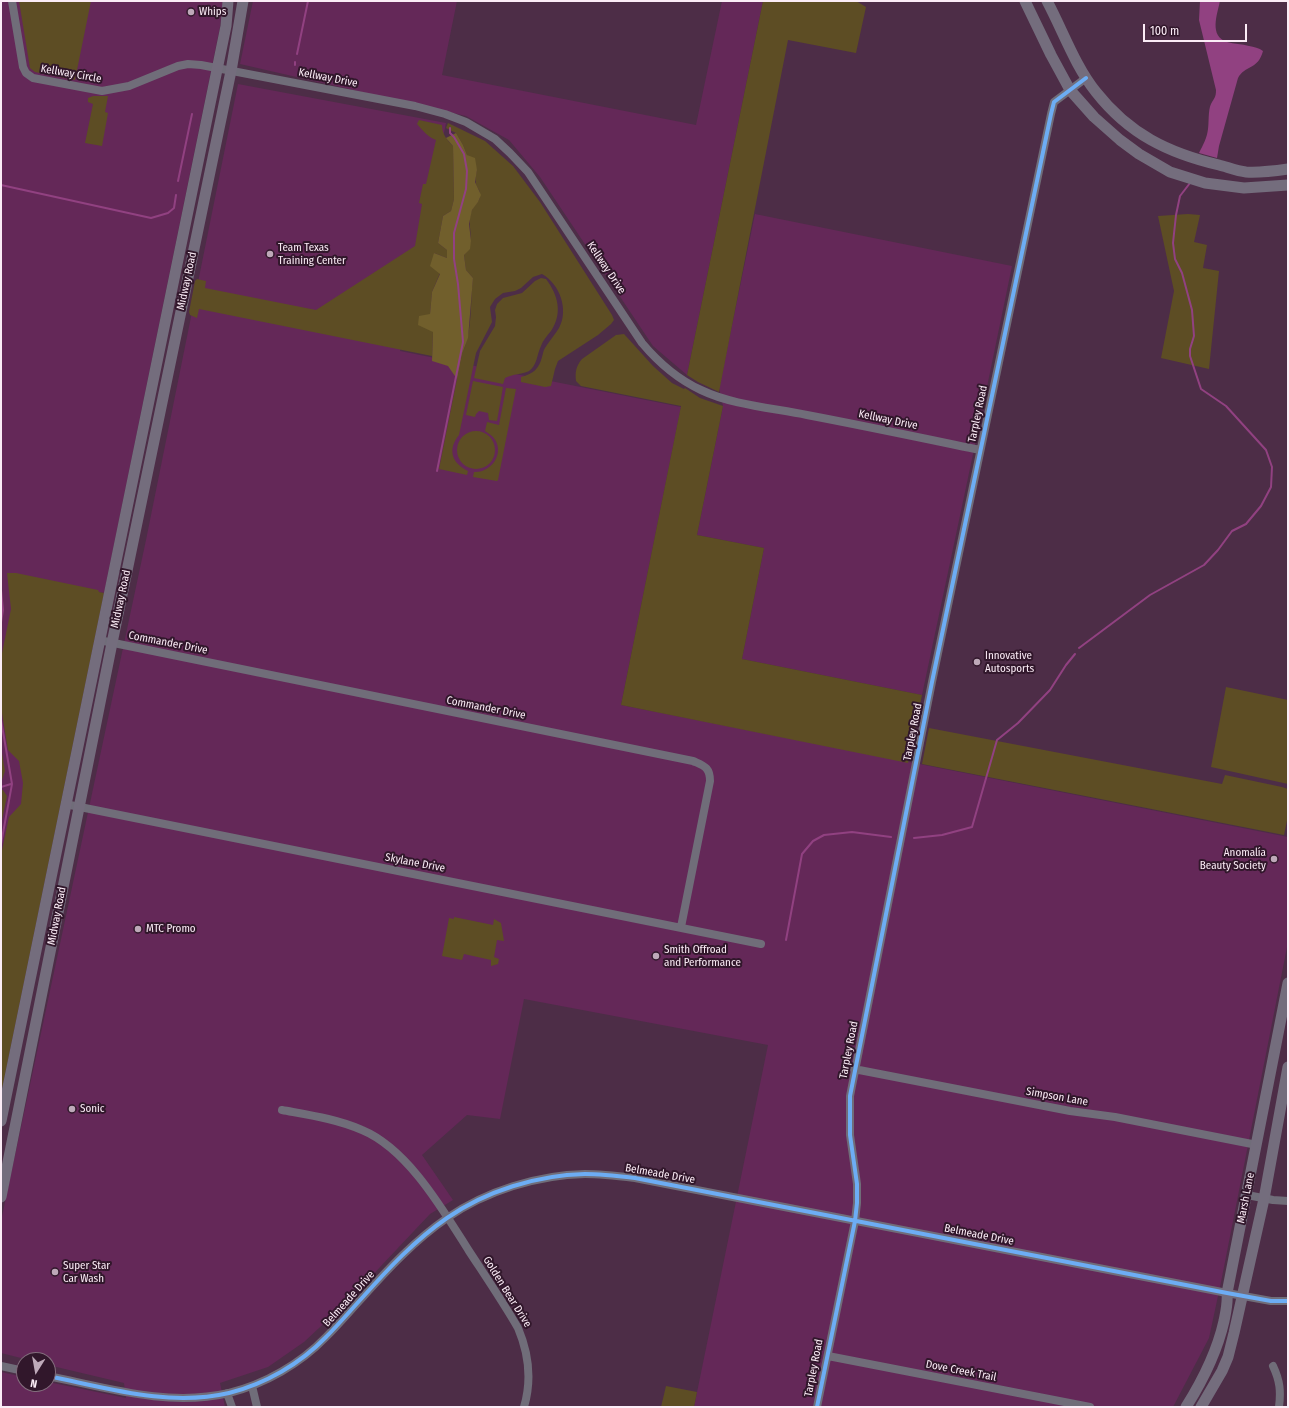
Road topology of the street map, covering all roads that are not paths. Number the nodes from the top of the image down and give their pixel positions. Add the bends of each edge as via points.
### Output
1 (12, 1) edge
2 (228, 1) edge
3 (243, 1) edge
4 (1025, 1) edge
5 (1047, 1) edge
6 (217, 68) junction
7 (231, 71) junction
8 (1086, 78) junction
9 (1070, 90) junction
10 (1288, 169) edge
11 (1245, 172) junction
12 (1288, 185) edge
13 (1244, 188) junction
14 (176, 266) junction
15 (190, 270) junction
16 (145, 415) junction
17 (159, 418) junction
18 (980, 450) junction
19 (99, 640) junction
20 (112, 643) junction
21 (65, 804) junction
22 (79, 807) junction
23 (681, 927) junction
24 (761, 944) dead end
25 (36, 949) junction
26 (50, 952) junction
27 (1288, 983) edge
28 (16, 1049) junction
29 (30, 1052) junction
30 (1288, 1067) edge
31 (854, 1069) junction
32 (282, 1110) dead end
33 (1, 1119) edge
34 (17, 1120) junction
35 (1257, 1145) junction
36 (1247, 1195) junction
37 (1, 1197) edge
38 (1264, 1199) junction
39 (1288, 1201) edge
40 (447, 1218) junction
41 (855, 1221) junction
42 (1227, 1293) junction
43 (1242, 1296) junction
44 (1288, 1301) edge
45 (828, 1356) junction
46 (1, 1366) edge
47 (1273, 1366) dead end
48 (16, 1369) edge
49 (56, 1378) edge
50 (252, 1386) junction
51 (227, 1393) junction
52 (232, 1407) edge
53 (257, 1407) edge
54 (524, 1407) edge
55 (817, 1407) edge
56 (1090, 1407) edge
57 (1186, 1407) edge
58 (1201, 1407) edge
59 (1279, 1407) edge

1 - 6 street, Kellway Circle via 23,67 33,78 102,91 129,86 178,66 188,64
2 - 6 main road, Midway Road via 226,26
3 - 7 main road, Midway Road
4 - 9 main road
5 - 8 main road
6 - 7 street, Kellway Circle
6 - 14 main road, Midway Road
7 - 15 main road, Midway Road
7 - 18 street, Kellway Drive via 445,114 466,122 495,139 528,172 642,343 662,364 688,384 735,401
8 - 9 street, Tarpley Road
8 - 11 main road via 1114,113 1155,143 1196,160
9 - 13 main road via 1094,117 1146,159 1170,172 1205,183
9 - 18 street, Tarpley Road via 1054,102
10 - 11 main road
11 - 13 main road
12 - 13 main road
14 - 15 main road
14 - 16 main road, Midway Road
15 - 17 main road, Midway Road
16 - 17 main road
16 - 19 main road, Midway Road
17 - 20 main road, Midway Road
18 - 31 street, Tarpley Road
19 - 20 street, Commander Drive
19 - 21 main road, Midway Road
20 - 22 main road, Midway Road
20 - 23 street, Commander Drive via 693,761 706,767 710,773 710,781
21 - 22 street, Skylane Drive
21 - 25 main road, Midway Road
22 - 23 street, Skylane Drive
22 - 26 main road, Midway Road
23 - 24 street, Skylane Drive
25 - 26 main road
25 - 28 main road, Midway Road
26 - 29 main road, Midway Road
27 - 35 main road, Marsh Lane
28 - 29 main road
28 - 33 main road, Midway Road
29 - 34 main road, Midway Road
30 - 38 main road, Marsh Lane
31 - 35 street, Simpson Lane
31 - 41 street, Tarpley Road via 849,1116 857,1184
32 - 40 street, Golden Bear Drive via 346,1124 380,1140 411,1167
33 - 34 main road
34 - 37 main road, Midway Road
35 - 36 main road, Marsh Lane
36 - 38 street
36 - 42 main road, Marsh Lane
38 - 39 street
38 - 43 main road, Marsh Lane
40 - 41 street, Belmeade Drive via 480,1200 520,1184 586,1174 635,1178
40 - 50 street, Belmeade Drive via 386,1272 326,1338 307,1355 281,1372
40 - 54 street, Golden Bear Drive via 509,1312 524,1341 529,1362 529,1383
41 - 42 street, Belmeade Drive
41 - 45 street, Tarpley Road
42 - 43 street, Belmeade Drive
42 - 57 main road, Marsh Lane via 1228,1301 1215,1354
43 - 44 street, Belmeade Drive
43 - 58 main road, Marsh Lane via 1228,1357
45 - 55 street, Tarpley Road
45 - 56 street, Dove Creek Trail
46 - 48 street
47 - 59 street via 1279,1378
49 - 51 street, Belmeade Drive via 158,1397 191,1398
50 - 51 street, Belmeade Drive
50 - 53 street
51 - 52 street

